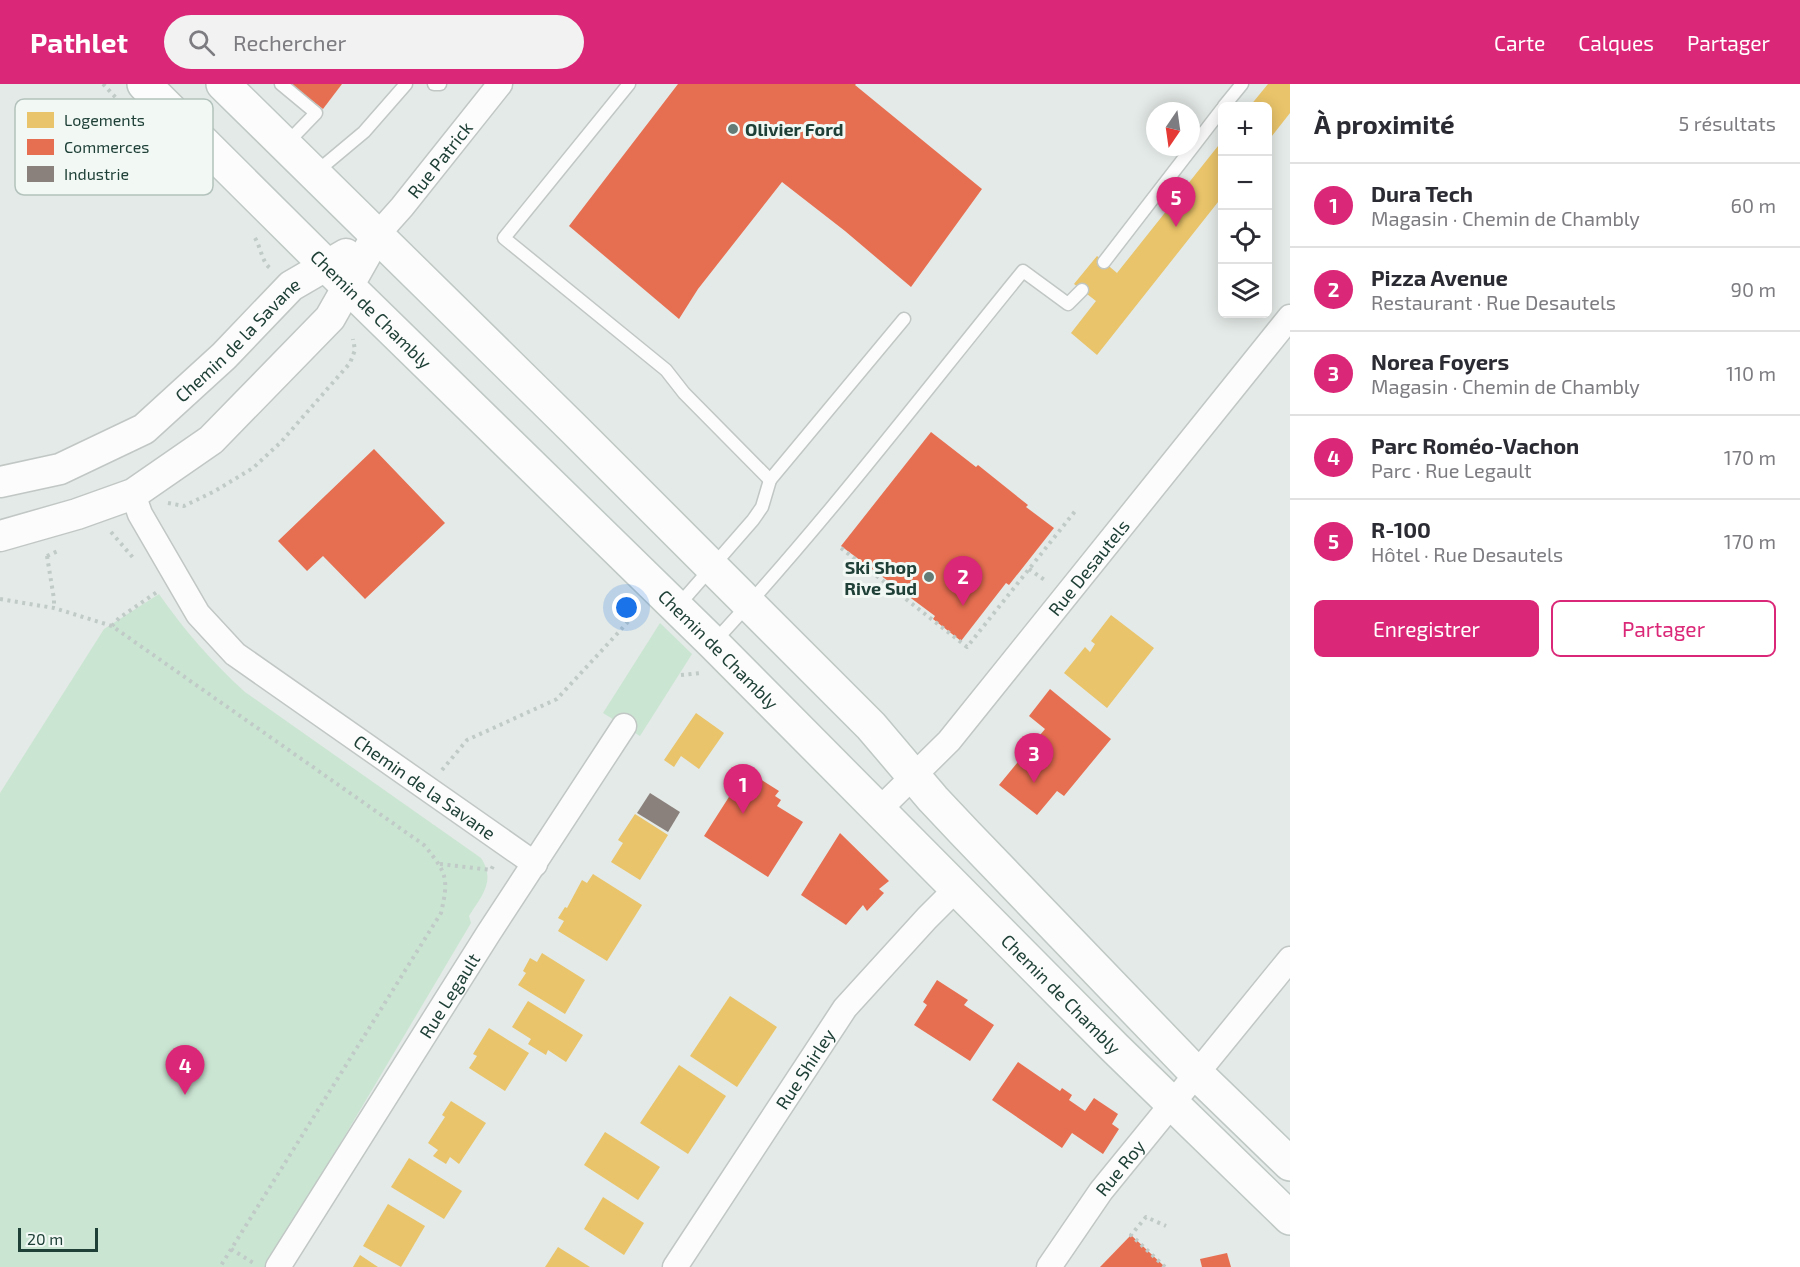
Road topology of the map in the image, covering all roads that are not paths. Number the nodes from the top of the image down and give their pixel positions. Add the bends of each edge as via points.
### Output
1 (144, 84) edge
2 (223, 84) edge
3 (281, 84) edge
4 (406, 84) edge
5 (434, 84) edge
6 (440, 84) edge
7 (500, 84) edge
8 (629, 84) edge
9 (1242, 84) edge
10 (159, 99) edge
11 (1228, 102) edge
12 (1218, 114) edge
13 (285, 145) junction
14 (213, 153) edge
15 (314, 174) junction
16 (377, 235) junction
17 (1104, 262) dead end
18 (337, 276) junction
19 (1082, 290) dead end
20 (1290, 317) edge
21 (904, 319) dead end
22 (770, 480) junction
23 (0, 482) edge
24 (133, 494) junction
25 (0, 536) edge
26 (712, 567) junction
27 (668, 599) junction
28 (749, 604) junction
29 (713, 643) junction
30 (624, 726) dead end
31 (913, 775) junction
32 (879, 810) junction
33 (535, 864) junction
34 (957, 888) junction
35 (1290, 959) edge
36 (1196, 1073) junction
37 (1171, 1104) junction
38 (1290, 1164) edge
39 (1290, 1218) edge
40 (268, 1267) edge
41 (675, 1267) edge
42 (1049, 1267) edge

1 - 10 main road, Chemin de Chambly
2 - 13 main road
3 - 13 lane via 316,113
4 - 15 lane via 364,132
5 - 6 lane
7 - 16 street, Rue Patrick
8 - 22 lane via 504,238 666,370
9 - 11 lane
12 - 17 lane
13 - 15 main road
14 - 18 main road, Chemin de Chambly
15 - 16 main road
16 - 18 street, Chemin de la Savane
16 - 26 main road
18 - 23 street, Chemin de la Savane via 291,286 224,356 144,429 60,469
18 - 24 street via 330,318 211,440
18 - 27 main road, Chemin de Chambly
19 - 28 lane via 1068,304 1023,271
20 - 31 street, Rue Desautels via 949,741
21 - 22 lane
22 - 26 lane via 762,507
24 - 25 street
24 - 33 street, Chemin de la Savane via 140,514 198,614 236,654
26 - 27 lane
26 - 28 main road
27 - 29 main road, Chemin de Chambly
28 - 29 lane
28 - 31 main road via 871,726
29 - 32 main road, Chemin de Chambly
30 - 33 street, Rue Legault
31 - 32 street, Rue Desautels
31 - 36 main road
32 - 34 main road, Chemin de Chambly
33 - 40 street, Rue Legault
34 - 37 main road, Chemin de Chambly
34 - 41 street, Rue Shirley via 845,1008
35 - 36 street, Rue Roy
36 - 37 street, Rue Roy
36 - 38 main road
37 - 39 main road, Chemin de Chambly
37 - 42 street, Rue Roy via 1101,1191

